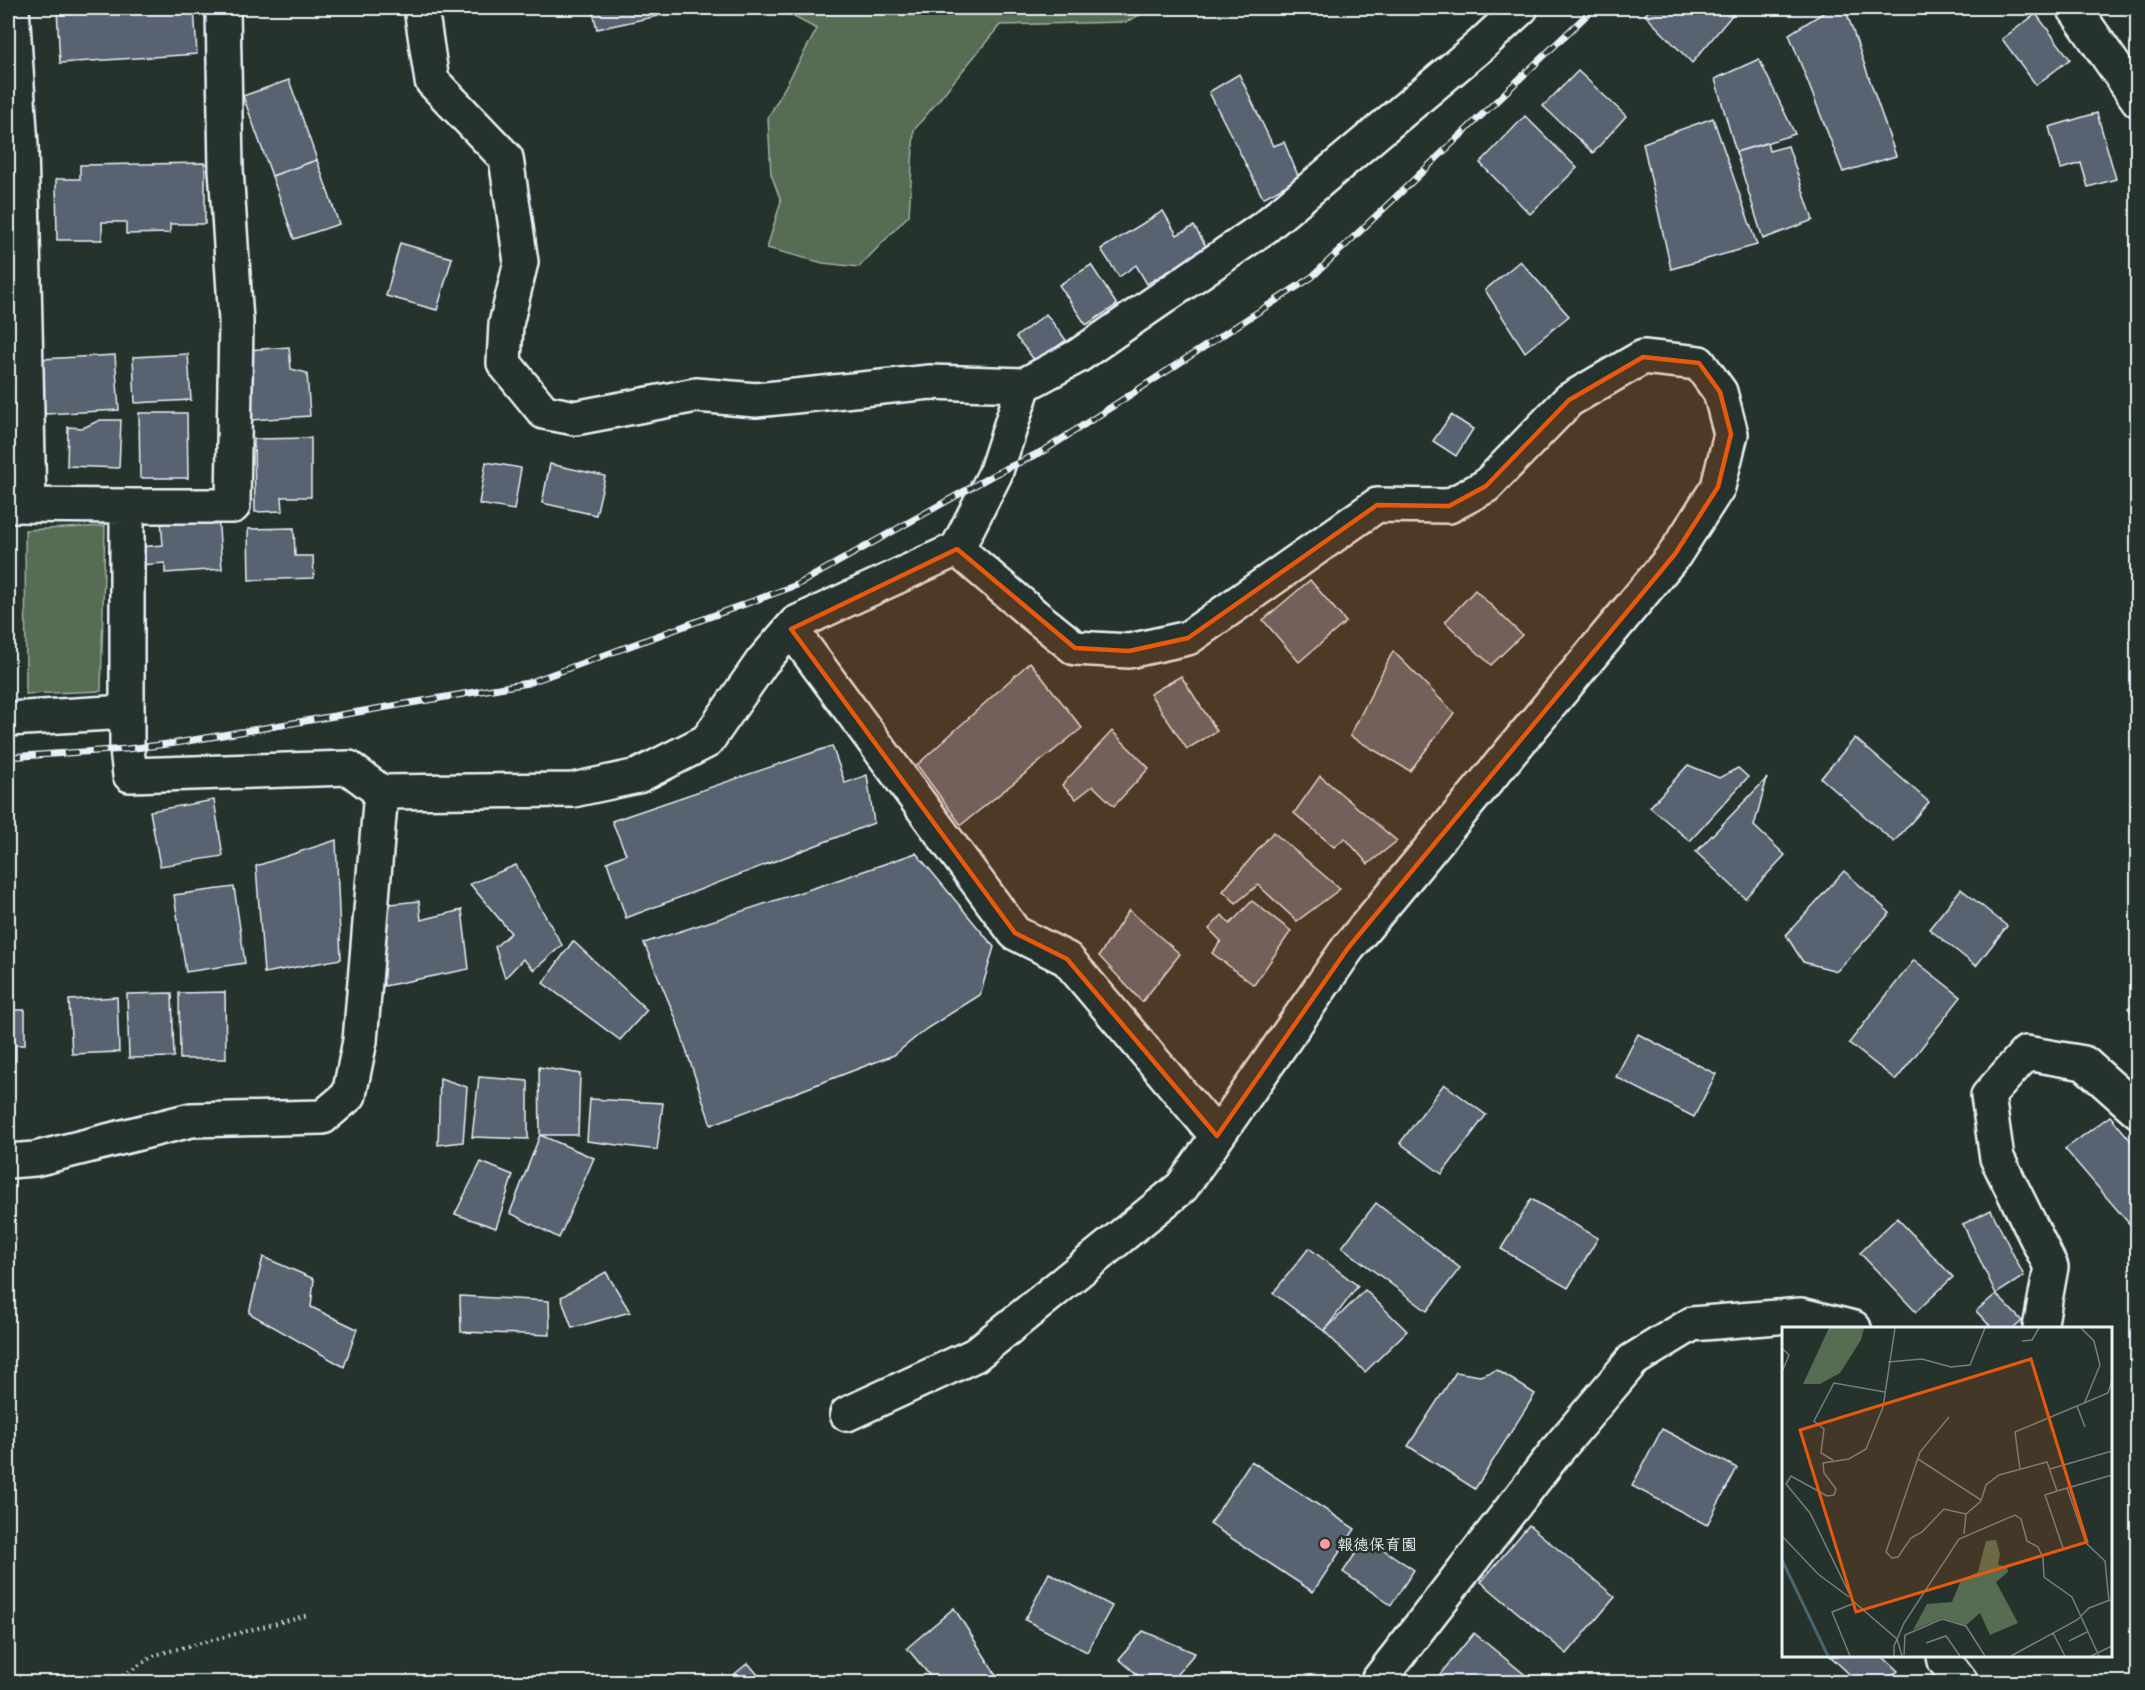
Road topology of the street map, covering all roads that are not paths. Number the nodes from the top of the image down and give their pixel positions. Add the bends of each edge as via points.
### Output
1 (12, 8) edge
2 (421, 8) edge
3 (1521, 8) edge
4 (2074, 8) edge
5 (223, 9) dead end
6 (2134, 87) edge
7 (1024, 385) junction
8 (18, 505) edge
9 (127, 506) junction
10 (957, 549) junction
11 (791, 629) junction
12 (127, 712) junction
13 (8, 719) edge
14 (381, 792) junction
15 (2138, 1111) edge
16 (1217, 1136) junction
17 (8, 1161) edge
18 (1846, 1327) edge
19 (2040, 1327) edge
20 (847, 1414) dead end
21 (1944, 1657) edge
22 (1377, 1683) edge
23 (1961, 1683) edge

1 - 8 street via 21,146
2 - 7 street via 432,81 506,158 521,262 506,324 504,363 544,412 575,418 696,395 756,400 930,382
3 - 7 street via 1265,227 1078,356
4 - 6 street
5 - 9 street via 226,169 237,321 233,506
7 - 10 street via 994,474
8 - 9 street
9 - 12 street
10 - 11 street via 796,623
10 - 16 street via 1075,648 1129,651 1188,638 1377,505 1449,506 1486,486 1569,400 1643,357 1699,363 1720,392 1731,434 1718,487 1675,554 1348,948
11 - 14 street via 762,662 706,741 638,776 573,789
11 - 16 street via 1015,933 1067,959
12 - 13 street
12 - 14 street via 130,775 348,768
14 - 17 street via 360,1041 349,1095 323,1117 191,1120 35,1159
15 - 19 street via 2084,1063 2026,1053 1988,1096 1998,1158 2051,1267
16 - 20 street via 1182,1187 975,1355
18 - 22 street via 1801,1315 1692,1324 1633,1360 1558,1449
21 - 23 street

